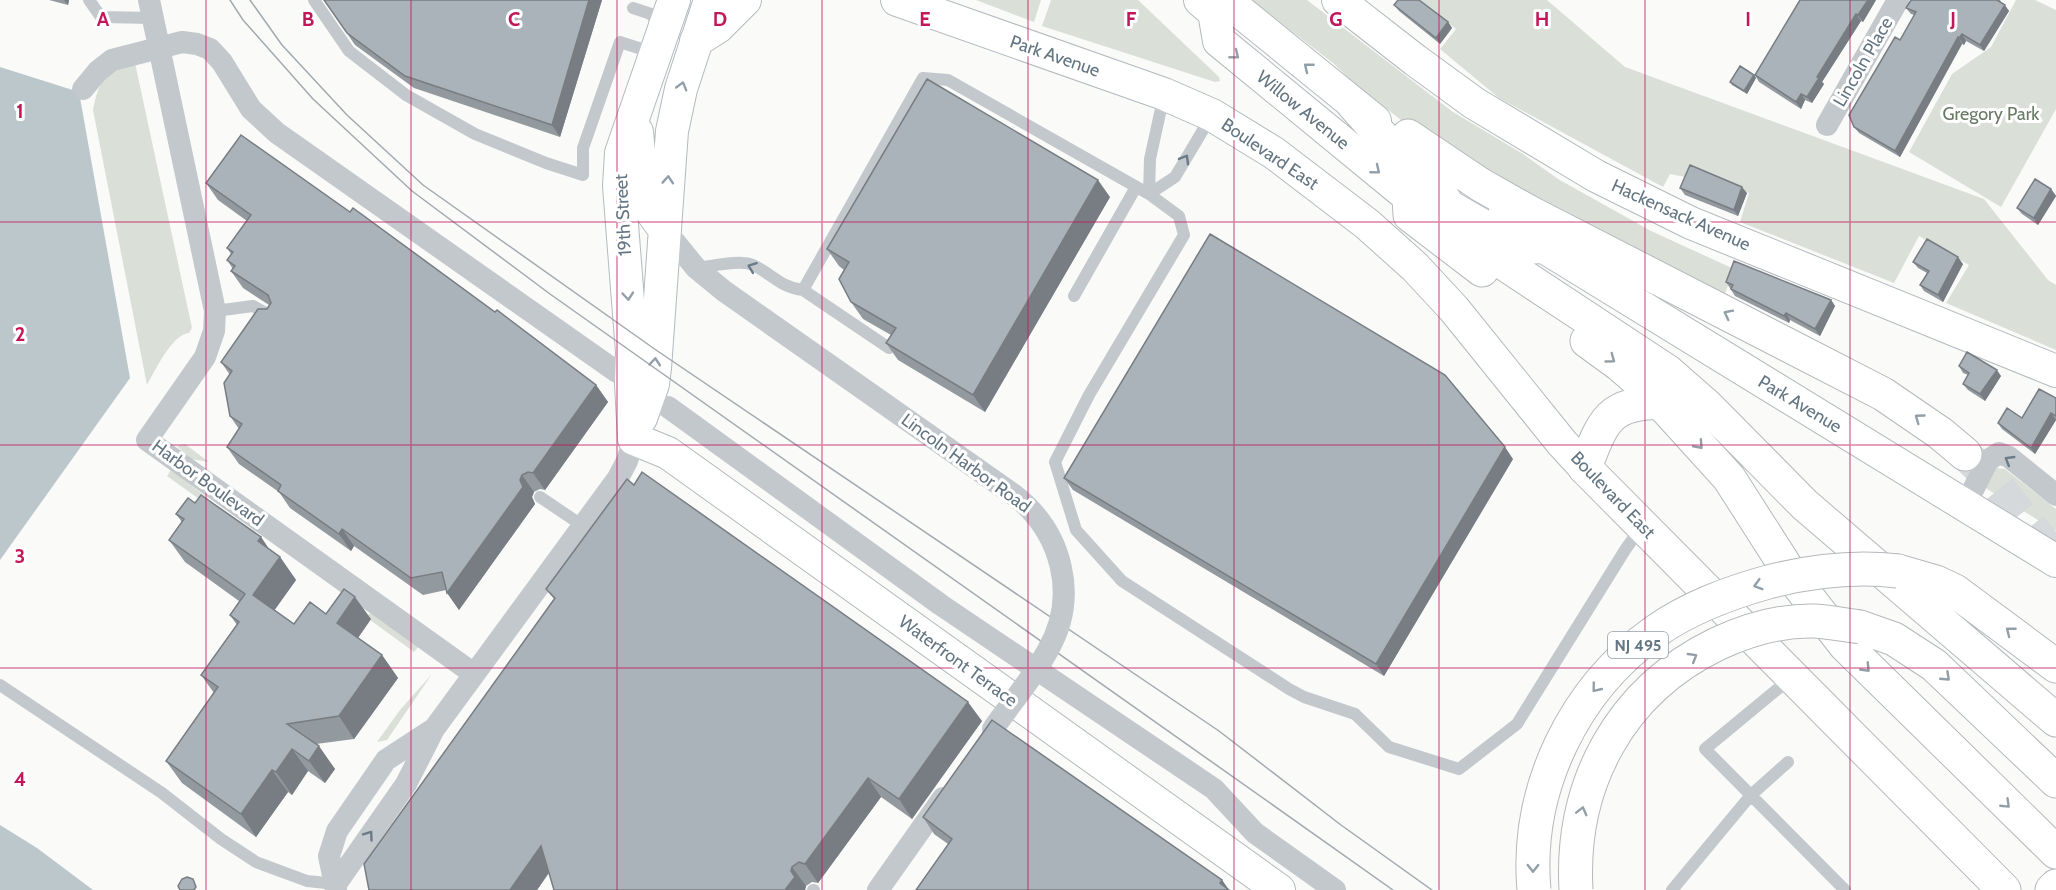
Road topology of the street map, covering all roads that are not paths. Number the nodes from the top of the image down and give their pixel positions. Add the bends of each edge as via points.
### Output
1 (89, 0) edge
2 (314, 0) edge
3 (674, 0) edge
4 (710, 0) edge
5 (745, 0) edge
6 (1338, 0) edge
7 (1898, 0) edge
8 (917, 3) edge
9 (1207, 6) edge
10 (633, 8) dead end
11 (151, 9) edge
12 (659, 42) junction
13 (695, 42) junction
14 (159, 47) junction
15 (83, 89) dead end
16 (1164, 94) junction
17 (1353, 104) junction
18 (635, 114) junction
19 (1212, 115) junction
20 (1827, 124) dead end
21 (1136, 187) junction
22 (1149, 194) junction
23 (1409, 197) junction
24 (1450, 208) junction
25 (665, 230) junction
26 (1544, 247) junction
27 (696, 268) junction
28 (803, 290) junction
29 (1074, 296) dead end
30 (215, 311) junction
31 (275, 319) edge
32 (889, 348) edge
33 (2056, 371) edge
34 (617, 372) dead end
35 (1660, 402) junction
36 (1702, 402) junction
37 (668, 407) dead end
38 (634, 439) junction
39 (1965, 454) tunnel mouth
40 (1585, 468) junction
41 (2056, 495) edge
42 (540, 497) dead end
43 (1965, 506) junction
44 (583, 526) junction
45 (1642, 526) junction
46 (2056, 561) edge
47 (2056, 666) edge
48 (474, 674) junction
49 (1792, 677) junction
50 (0, 685) edge
51 (2056, 720) edge
52 (434, 729) junction
53 (979, 748) edge
54 (1788, 762) dead end
55 (958, 777) edge
56 (2056, 781) edge
57 (1750, 795) junction
58 (2056, 852) edge
59 (2056, 886) edge
60 (336, 887) edge
61 (878, 890) edge
62 (1278, 890) edge
63 (1335, 890) edge
64 (1534, 890) edge
65 (1576, 890) edge
66 (1672, 890) edge
67 (1845, 890) edge
68 (2004, 890) edge
69 (2052, 890) edge

1 - 11 lane via 101,17
2 - 12 lane via 349,51 406,95 475,134 583,175 583,148 620,42
3 - 12 main road, 19th Street
4 - 13 main road, 19th Street
5 - 13 main road via 718,27
6 - 33 main road, Hackensack Avenue via 1474,103 1596,176 1691,223
7 - 20 street, Lincoln Place
8 - 16 main road, Park Avenue
17 -> 9 main road, Willow Avenue via 1237,9
9 -> 23 main road, Willow Avenue via 1219,41
10 - 12 lane via 651,14
11 - 14 street, Harbor Boulevard
12 - 18 main road, 19th Street
25 -> 13 main road, 19th Street via 672,131
14 - 15 street via 112,60
14 - 30 street, Harbor Boulevard
14 - 34 street via 182,42 210,49 251,109 277,133
16 - 19 main road, Park Avenue
16 - 22 lane via 1150,159
17 - 24 main road via 1388,143 1424,173
17 - 26 main road, Park Avenue via 1424,159 1534,228
39 -> 17 main road via 1883,394 1529,212 1481,185 1395,126
18 - 25 main road via 645,194
18 -> 38 main road, 19th Street via 621,153 619,175
22 -> 19 lane via 1174,177
19 - 40 main road, Boulevard East via 1302,173 1395,248 1454,309
21 - 22 lane
21 - 28 lane via 948,80 923,78
21 - 29 lane
22 - 45 lane via 1179,216 1184,235 1106,366 1055,462 1076,530 1122,580 1289,689 1354,714 1389,747 1459,769 1517,724
23 - 24 main road, Park Avenue via 1426,193
23 -> 35 main road via 1410,215 1620,365
24 - 26 main road, Park Avenue via 1522,248
24 - 36 main road via 1475,243 1488,254 1645,355
25 - 27 street, Lincoln Harbor Road
38 -> 25 main road, 19th Street via 653,384
26 - 43 main road, Park Avenue
28 -> 27 lane via 790,289 752,264
27 - 53 street, Lincoln Harbor Road, bridge via 1014,495 1031,509 1051,537 1063,573 1064,600 1058,627 1049,650
28 - 32 lane
30 - 31 lane via 253,306
30 - 48 street, Harbor Boulevard via 214,331 205,357 147,440
35 - 36 main road
35 - 40 main road via 1642,403 1614,413 1600,429
35 -> 58 main road via 1729,478 1793,578 1845,645
36 - 51 main road via 1805,505
37 - 63 street via 941,605 1214,789 1255,833
38 - 44 street, 19th Street via 623,470
38 - 62 main road, Waterfront Terrace via 669,453
40 - 45 main road, Boulevard East
41 -> 43 street via 1999,453 1988,460
42 - 44 lane
43 - 46 main road, Park Avenue
44 - 48 street, 19th Street
45 - 49 main road, Boulevard East
47 -> 64 main road, NJ 495, bridge via 1955,591 1898,571 1848,568 1788,577 1730,593 1658,630 1615,666 1586,700 1550,770 1537,822
48 - 52 street
49 - 57 lane via 1704,749
49 - 68 main road, Boulevard East
50 - 60 lane via 162,793 256,862
60 -> 52 street via 406,784
52 - 60 street via 386,760 342,822 329,856
54 - 57 lane
55 - 61 street
65 -> 56 main road, NJ 495, bridge via 1576,839 1583,805 1613,735 1673,670 1703,651 1756,629 1814,621 1860,627 1894,639 1934,665
57 - 66 lane
57 - 67 lane
59 - 69 main road

